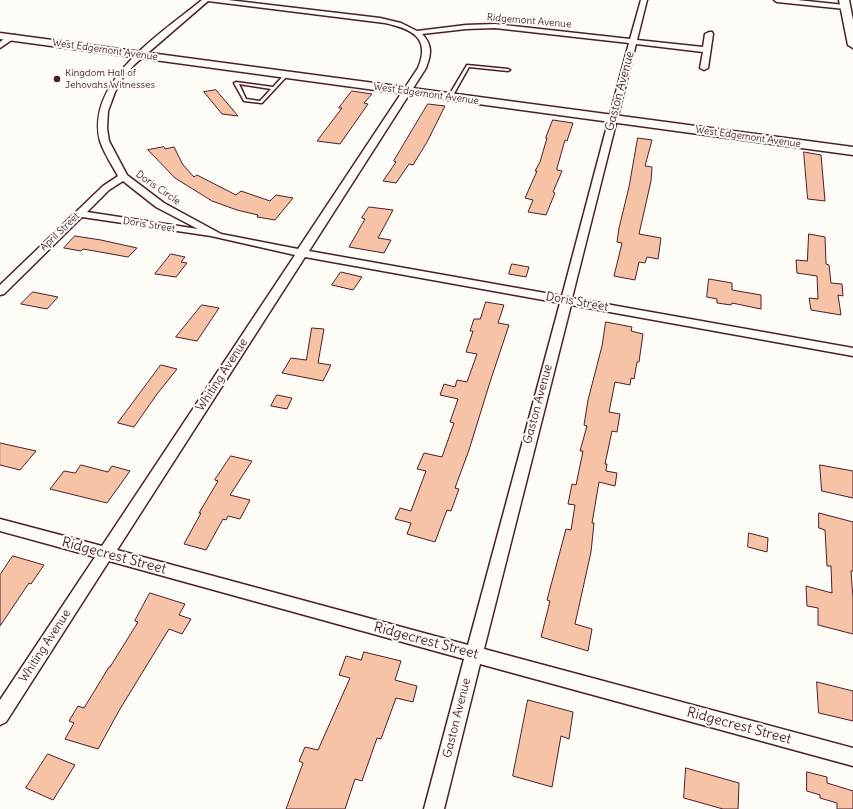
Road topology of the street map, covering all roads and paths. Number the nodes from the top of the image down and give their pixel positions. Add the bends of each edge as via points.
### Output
1 (206, 0) edge
2 (211, 0) edge
3 (644, 0) edge
4 (777, 0) edge
5 (313, 3) dead end
6 (844, 3) edge
7 (307, 11) junction
8 (416, 33) junction
9 (709, 34) dead end
10 (0, 36) edge
11 (12, 37) junction
12 (633, 42) junction
13 (853, 45) edge
14 (0, 46) edge
15 (707, 50) junction
16 (140, 55) junction
17 (704, 68) dead end
18 (508, 70) dead end
19 (286, 75) junction
20 (274, 88) junction
21 (408, 91) junction
22 (450, 97) junction
23 (612, 118) junction
24 (853, 151) edge
25 (123, 177) junction
26 (79, 214) junction
27 (218, 236) junction
28 (302, 253) junction
29 (0, 291) edge
30 (566, 300) junction
31 (853, 352) edge
32 (0, 525) edge
33 (106, 554) junction
34 (474, 654) junction
35 (0, 716) edge
36 (853, 757) edge
37 (434, 809) edge

1 - 16 street, Doris Circle
2 - 7 street
3 - 12 street, Gaston Avenue
4 - 6 street
5 - 7 street
6 - 13 street
7 - 8 street via 385,21
8 - 12 street, Ridgemont Avenue via 495,26
8 - 21 street, Whiting Avenue via 425,40 427,54
9 - 15 street
10 - 11 street, West Edgemont Avenue
11 - 14 street
11 - 16 street, West Edgemont Avenue
12 - 15 street, Ridgemont Avenue
12 - 23 street, Gaston Avenue
15 - 17 street
16 - 19 street, West Edgemont Avenue
16 - 25 street, Doris Circle via 120,76 104,111 105,141
18 - 22 lane via 468,66
19 - 20 lane
19 - 21 street, West Edgemont Avenue
20 - 20 lane via 261,102 253,101 246,100 236,83
21 - 22 street, West Edgemont Avenue
21 - 28 street, Whiting Avenue
22 - 23 street, West Edgemont Avenue
23 - 24 street, West Edgemont Avenue
23 - 30 street, Gaston Avenue
25 - 26 street, April Street via 106,188
25 - 27 street, Doris Circle via 160,205
26 - 27 street, Doris Street
26 - 29 street, April Street
27 - 28 street, Doris Circle
28 - 30 street, Doris Street
28 - 33 street, Whiting Avenue
30 - 31 street, Doris Street
30 - 34 street, Gaston Avenue
32 - 33 street, Ridgecrest Street
33 - 34 street, Ridgecrest Street
33 - 35 street, Whiting Avenue
34 - 36 street, Ridgecrest Street
34 - 37 street, Gaston Avenue

